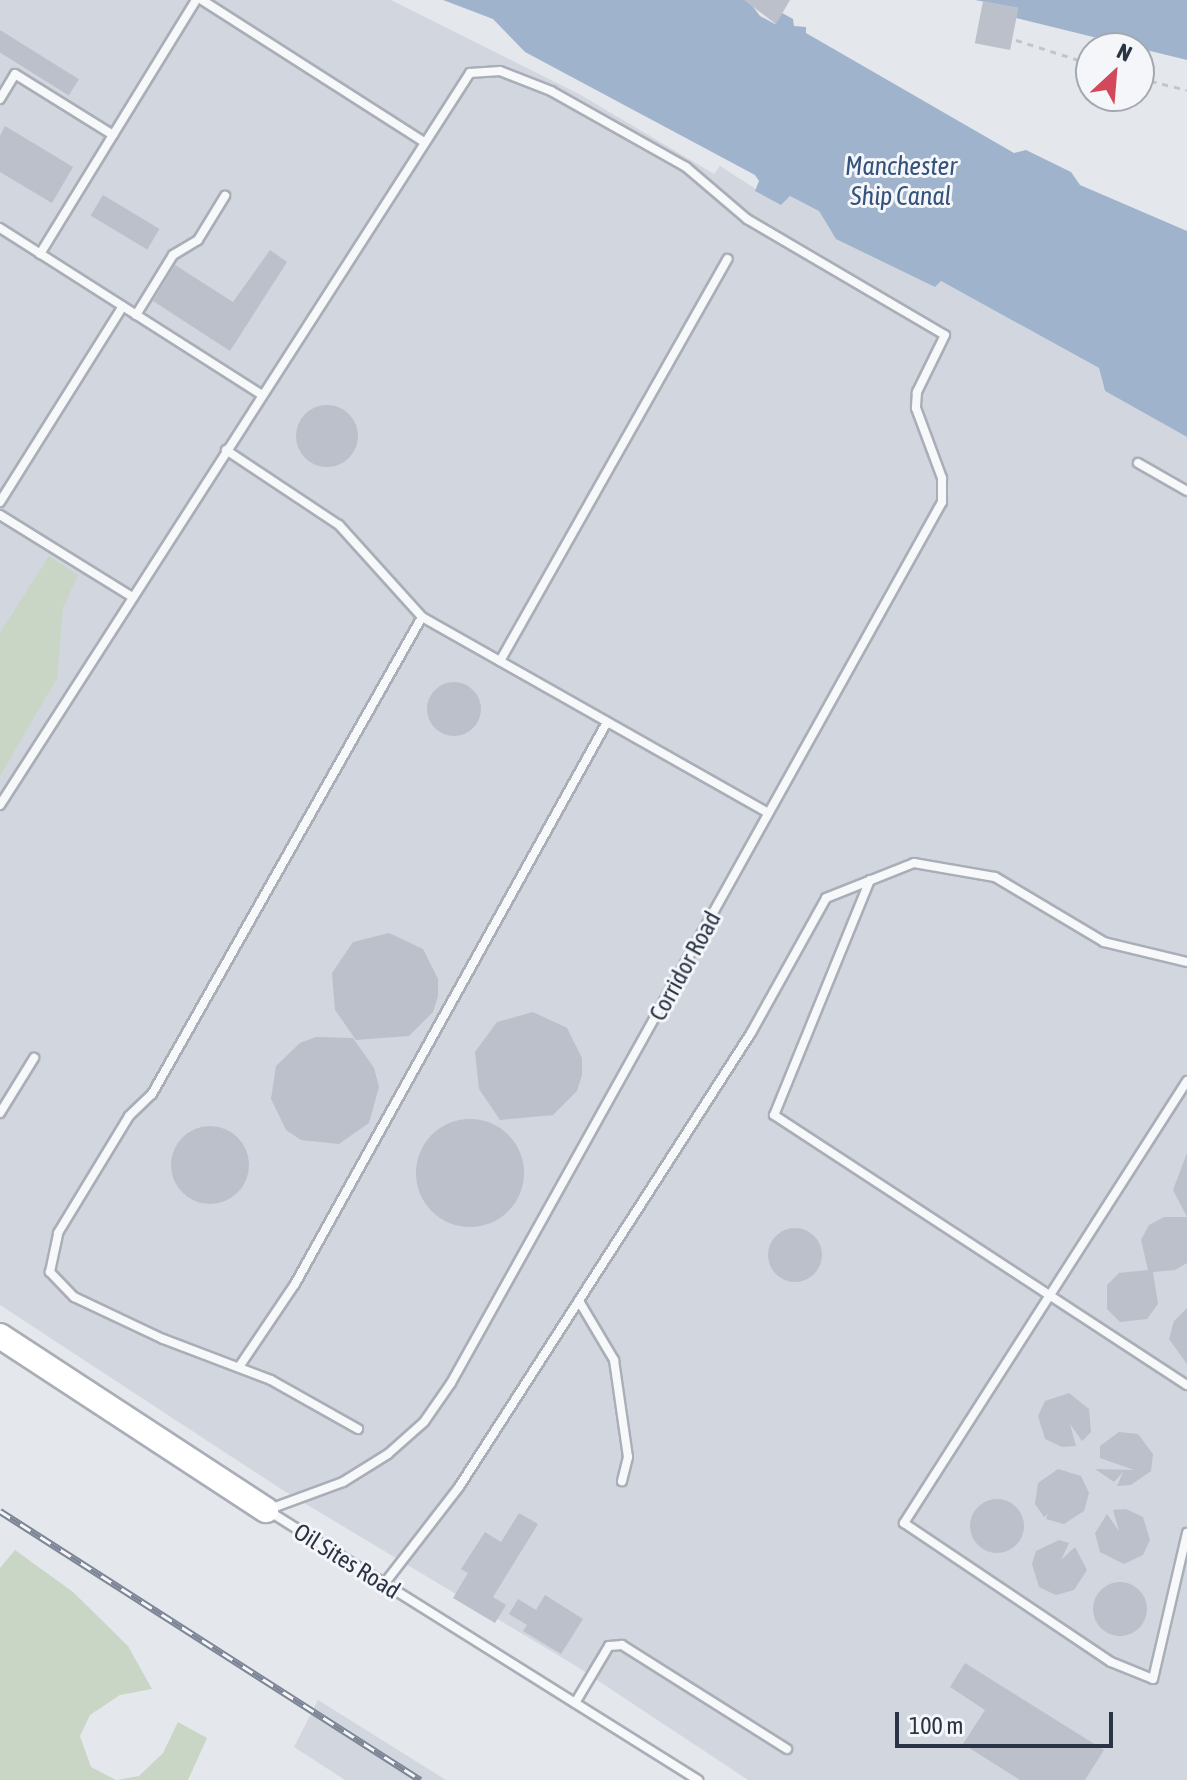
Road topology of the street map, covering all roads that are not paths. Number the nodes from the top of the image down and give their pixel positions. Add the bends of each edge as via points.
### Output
1 (199, 0) edge
2 (0, 99) edge
3 (113, 135) junction
4 (424, 142) junction
5 (225, 196) dead end
6 (0, 228) edge
7 (40, 254) junction
8 (727, 259) dead end
9 (123, 306) junction
10 (136, 315) junction
11 (262, 395) junction
12 (226, 450) junction
13 (1138, 463) dead end
14 (1187, 491) edge
15 (0, 502) edge
16 (0, 515) edge
17 (132, 597) junction
18 (422, 617) junction
19 (500, 661) junction
20 (607, 722) junction
21 (0, 805) edge
22 (768, 813) junction
23 (870, 880) junction
24 (1187, 962) edge
25 (34, 1058) dead end
26 (1187, 1081) edge
27 (0, 1113) edge
28 (1049, 1295) junction
29 (579, 1301) junction
30 (0, 1336) edge
31 (239, 1367) junction
32 (1187, 1385) edge
33 (358, 1429) dead end
34 (622, 1481) dead end
35 (266, 1510) junction
36 (1187, 1533) edge
37 (384, 1584) junction
38 (575, 1703) junction
39 (787, 1749) dead end
40 (698, 1780) edge

1 - 3 lane
1 - 4 lane
2 - 3 lane via 15,74
3 - 7 lane
4 - 11 lane
4 - 22 lane, Corridor Road via 470,73 500,71 551,91 686,167 747,219 945,335 917,392 916,408 942,478 942,502
5 - 10 lane via 198,240 173,255
6 - 7 lane
7 - 9 lane
8 - 19 lane
9 - 10 lane
9 - 15 lane
10 - 11 lane
11 - 12 lane
12 - 17 lane
12 - 18 lane via 339,525
13 - 14 lane
16 - 17 lane
17 - 21 lane
18 - 19 lane
18 - 31 lane via 152,1094 129,1116 58,1233 50,1272 74,1297
19 - 20 lane
20 - 22 lane
20 - 31 lane via 295,1284
22 - 35 lane, Corridor Road via 605,1112 424,1422 388,1454 343,1482
23 - 24 lane via 914,863 995,877 1104,942
23 - 28 lane via 774,1115
23 - 29 lane via 826,898 751,1033
25 - 27 lane
26 - 28 lane
28 - 32 lane
28 - 36 lane via 904,1523 1111,1662 1153,1679
29 - 34 lane via 614,1360 628,1457
29 - 37 lane via 459,1487
30 - 35 street, Oil Sites Road
31 - 33 lane
35 - 37 lane, Oil Sites Road
37 - 38 lane, Oil Sites Road
38 - 39 lane via 609,1646 622,1645
38 - 40 lane, Oil Sites Road

